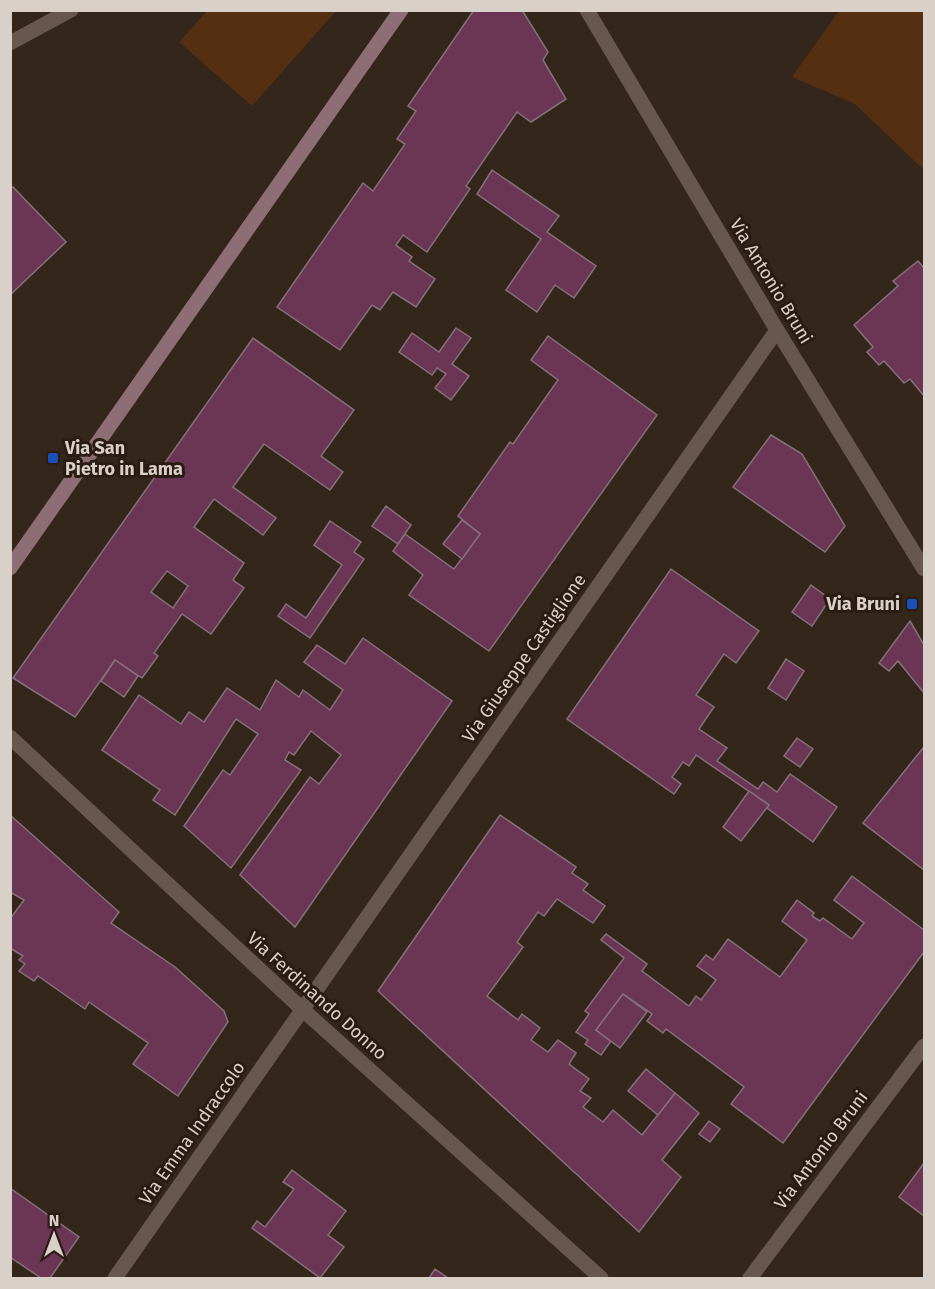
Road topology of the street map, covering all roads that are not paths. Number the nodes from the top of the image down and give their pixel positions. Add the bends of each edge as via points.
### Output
1 (71, 10) edge
2 (401, 10) edge
3 (587, 10) edge
4 (10, 42) edge
5 (777, 330) junction
6 (10, 568) edge
7 (924, 569) edge
8 (10, 737) edge
9 (302, 1010) junction
10 (924, 1046) edge
11 (115, 1278) edge
12 (601, 1278) edge
13 (750, 1278) edge

1 - 4 street
2 - 6 main road
3 - 5 street, Via Antonio Bruni
5 - 7 street, Via Antonio Bruni
5 - 9 street, Via Giuseppe Castiglione
8 - 9 street, Via Ferdinando Donno
9 - 11 street, Via Emma Indraccolo
9 - 12 street, Via Ferdinando Donno
10 - 13 street, Via Antonio Bruni

